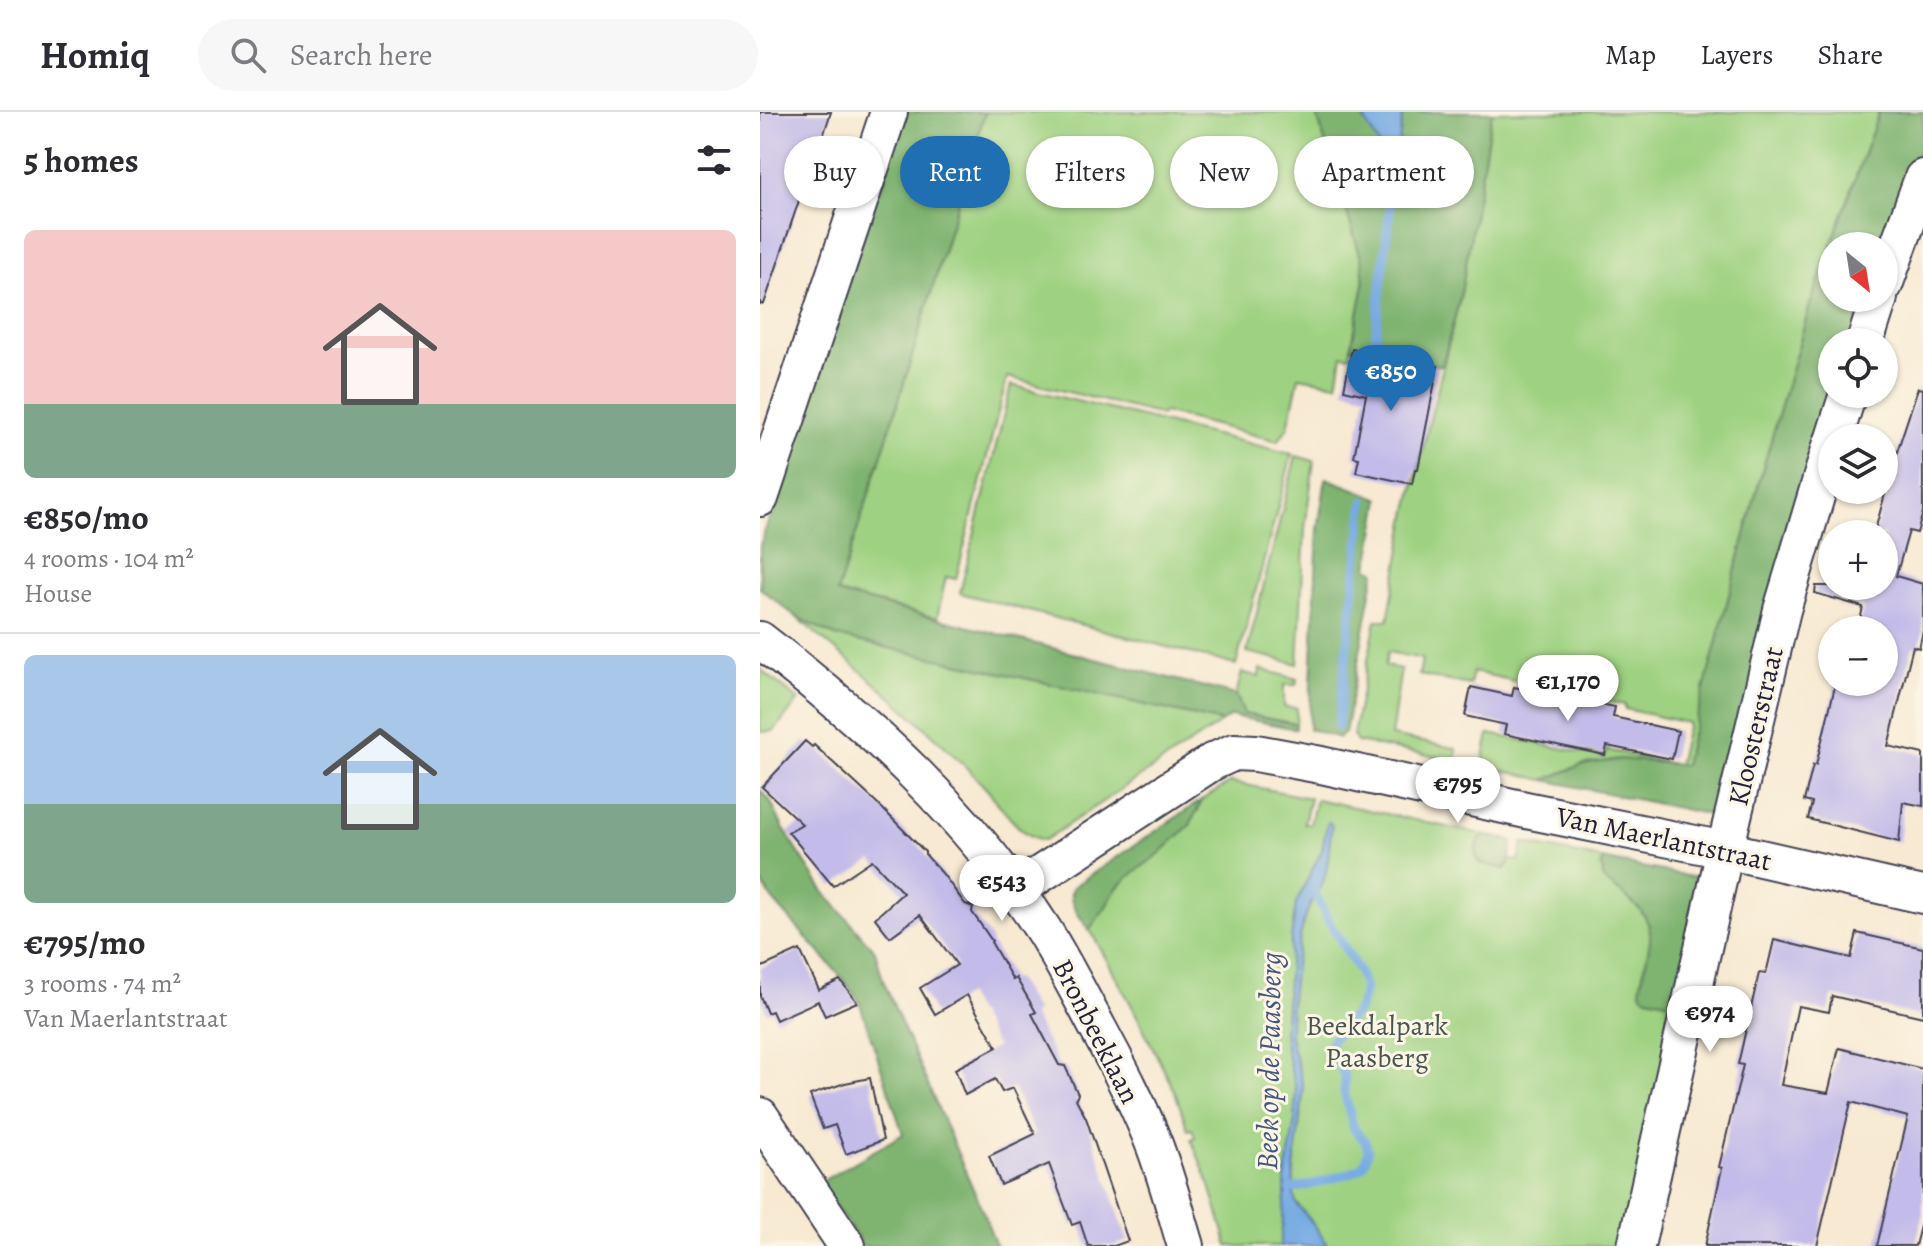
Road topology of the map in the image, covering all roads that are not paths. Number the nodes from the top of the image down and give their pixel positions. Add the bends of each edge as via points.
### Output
1 (889, 112) edge
2 (1923, 178) edge
3 (1898, 247) edge
4 (1818, 490) edge
5 (760, 498) edge
6 (760, 640) edge
7 (1725, 850) junction
8 (1016, 890) junction
9 (1923, 895) edge
10 (760, 1116) edge
11 (847, 1246) edge
12 (1186, 1246) edge
13 (1636, 1246) edge

1 - 5 street
2 - 3 street
4 - 7 street, Kloosterstraat via 1782,610
6 - 8 street, Bronbeeklaan via 916,775
7 - 8 street, Van Maerlantstraat via 1321,765 1234,752
7 - 9 street, Van Maerlantstraat
7 - 13 street, Kloosterstraat
8 - 12 street, Bronbeeklaan via 1116,1060 1155,1147
10 - 11 street

